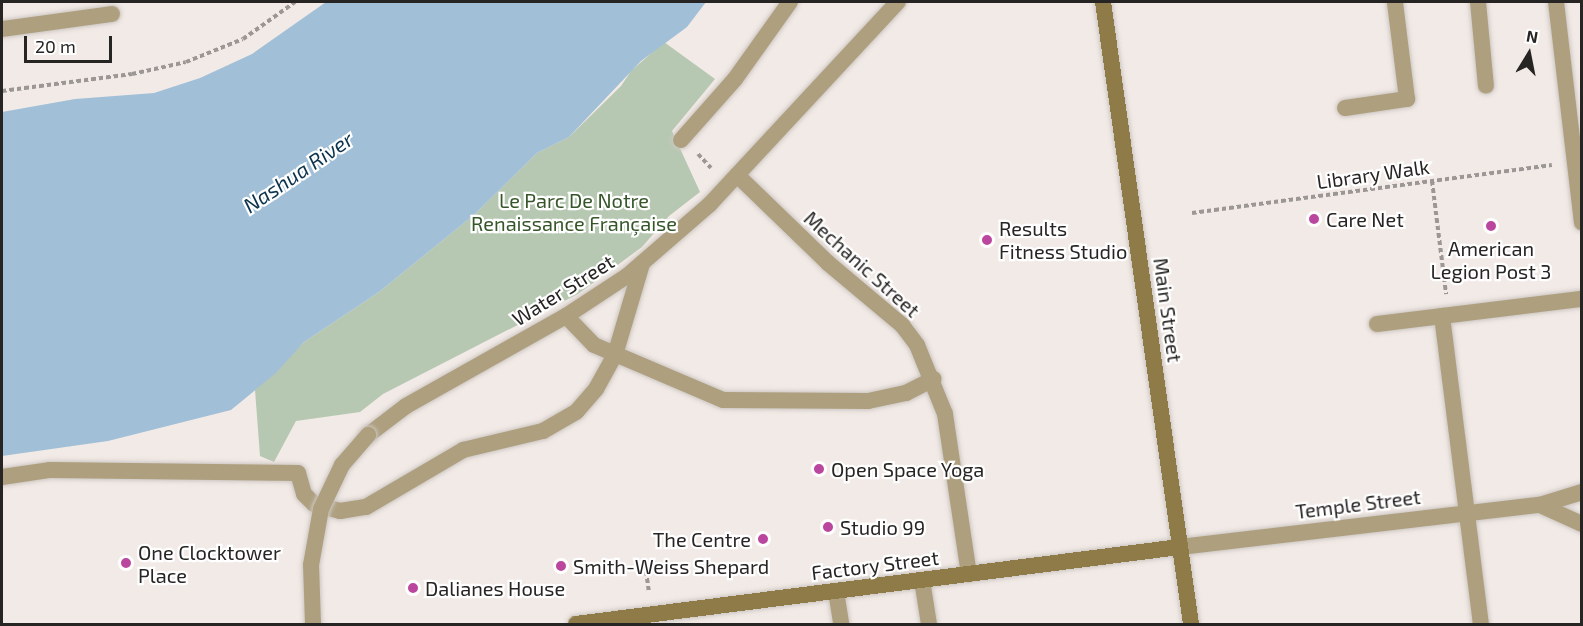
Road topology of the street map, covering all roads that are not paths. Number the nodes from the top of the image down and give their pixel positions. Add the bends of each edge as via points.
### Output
1 (790, 2) edge
2 (898, 2) edge
3 (1103, 2) edge
4 (1395, 2) edge
5 (1478, 2) edge
6 (1556, 2) edge
7 (112, 14) dead end
8 (2, 29) edge
9 (1486, 86) dead end
10 (1345, 108) dead end
11 (681, 140) dead end
12 (737, 175) junction
13 (1581, 222) edge
14 (642, 264) junction
15 (1581, 300) edge
16 (1445, 315) junction
17 (566, 316) junction
18 (1377, 324) dead end
19 (615, 355) junction
20 (934, 379) junction
21 (2, 477) edge
22 (1581, 492) edge
23 (1540, 505) junction
24 (1466, 513) junction
25 (1581, 524) edge
26 (1180, 547) junction
27 (969, 574) junction
28 (922, 580) junction
29 (836, 591) junction
30 (313, 624) edge
31 (576, 624) edge
32 (841, 624) edge
33 (929, 624) edge
34 (1191, 624) edge
35 (1481, 624) edge

1 - 11 street via 735,79
2 - 12 street, Water Street
3 - 26 main road, Main Street
4 - 10 street via 1407,99
5 - 9 street
6 - 13 street
7 - 8 street
12 - 14 street, Water Street
12 - 20 street, Mechanic Street via 828,263 902,325
14 - 17 street, Water Street
14 - 19 street
15 - 16 street
16 - 18 street
16 - 24 street
17 - 19 street via 586,339
17 - 30 street, Water Street, bridge via 434,389 368,435 342,465 317,522 311,566
19 - 20 street via 701,393 736,402 868,401 906,393
19 - 21 street via 590,397 554,427 463,450 357,510 330,510 315,504 304,494 298,473 50,470
20 - 27 street, Mechanic Street via 945,414
22 - 23 street, Temple Street
23 - 24 street, Temple Street
23 - 25 street
24 - 26 street, Temple Street
24 - 35 street
26 - 27 main road, Factory Street
26 - 34 main road, Main Street
27 - 28 main road, Factory Street
28 - 29 main road, Factory Street
28 - 33 street
29 - 31 main road, Factory Street
29 - 32 street

